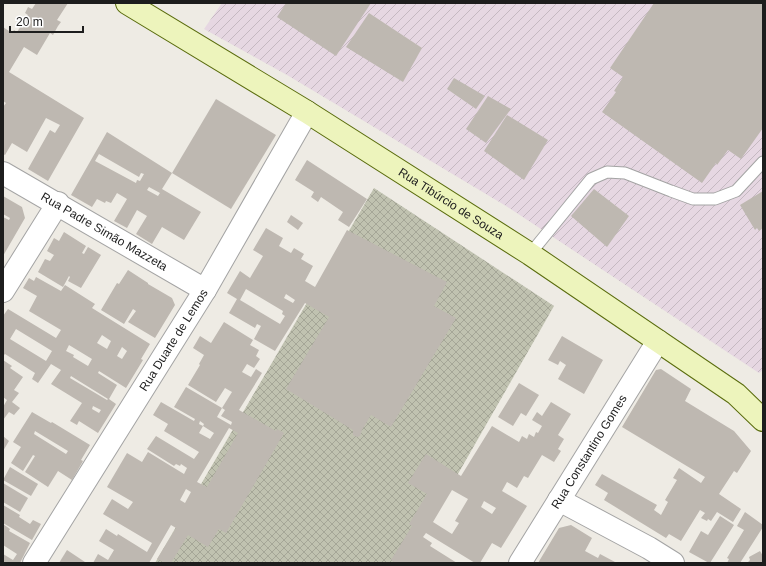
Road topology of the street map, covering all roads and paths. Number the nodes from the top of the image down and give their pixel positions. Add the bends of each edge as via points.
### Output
1 (127, 3) edge
2 (307, 112) junction
3 (763, 162) edge
4 (3, 172) edge
5 (58, 204) junction
6 (530, 254) junction
7 (205, 290) junction
8 (3, 291) edge
9 (658, 341) junction
10 (763, 420) edge
11 (559, 500) junction
12 (34, 563) edge
13 (520, 563) edge
14 (673, 563) edge

1 - 2 main road, Rua Tibúrcio de Souza
2 - 6 main road, Rua Tibúrcio de Souza
2 - 7 street, Rua Duarte de Lemos
3 - 6 lane via 736,191 715,200 693,199 625,172 607,172 591,179
4 - 5 street, Rua Padre Simão Mazzeta
5 - 7 street, Rua Padre Simão Mazzeta
5 - 8 street
6 - 9 main road, Rua Tibúrcio de Souza
7 - 12 street, Rua Duarte de Lemos
9 - 10 main road, Rua Tibúrcio de Souza via 736,394
9 - 11 street, Rua Constantino Gomes
11 - 13 street, Rua Constantino Gomes
11 - 14 street

